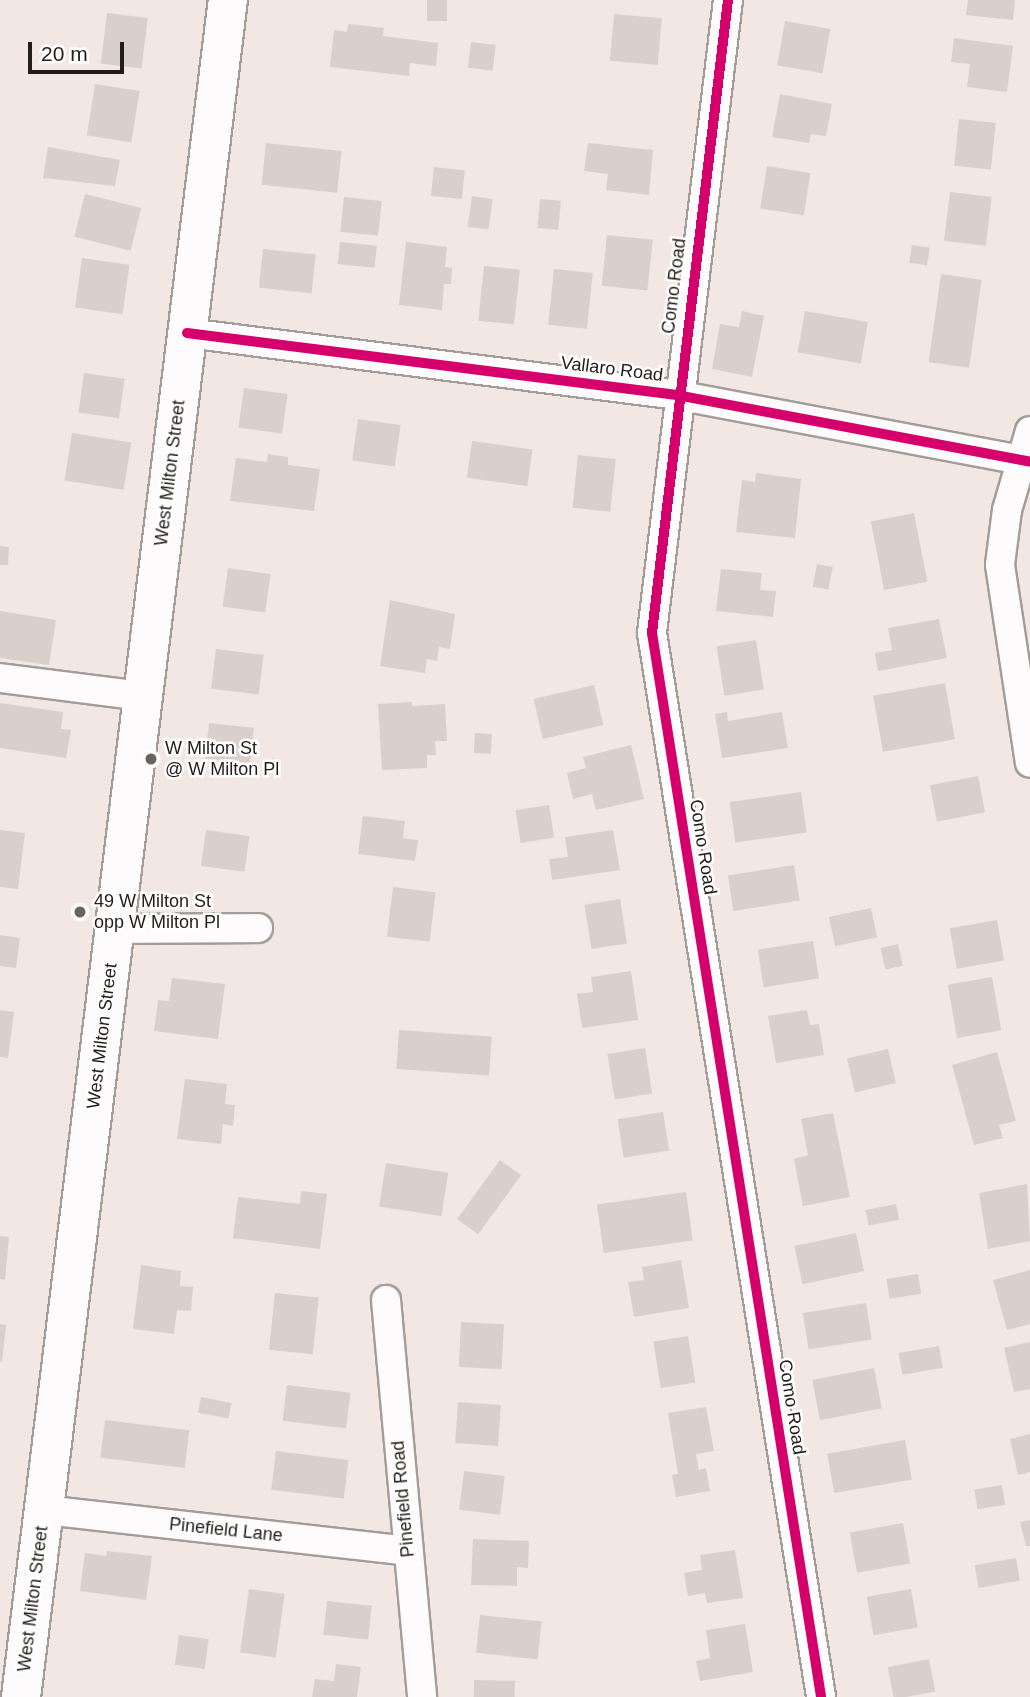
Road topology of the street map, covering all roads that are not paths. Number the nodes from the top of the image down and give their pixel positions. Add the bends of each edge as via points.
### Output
1 (228, 0) edge
2 (728, 0) edge
3 (187, 333) junction
4 (677, 395) junction
5 (1030, 431) edge
6 (1026, 461) edge
7 (0, 678) edge
8 (142, 695) junction
9 (1030, 763) edge
10 (257, 928) dead end
11 (115, 929) junction
12 (386, 1300) dead end
13 (44, 1510) junction
14 (408, 1551) junction
15 (21, 1697) edge
16 (422, 1697) edge
17 (821, 1697) edge

1 - 3 main road, West Milton Street
2 - 4 street, Como Road
3 - 4 street, Vallaro Road
3 - 8 main road, West Milton Street
4 - 6 street, Vallaro Road
4 - 17 street, Como Road via 652,633
5 - 6 street
6 - 9 street via 1007,510 1000,565
7 - 8 street
8 - 11 main road, West Milton Street
10 - 11 street
11 - 13 main road, West Milton Street
12 - 14 street, Pinefield Road
13 - 14 street, Pinefield Lane
13 - 15 main road, West Milton Street
14 - 16 street, Pinefield Road

